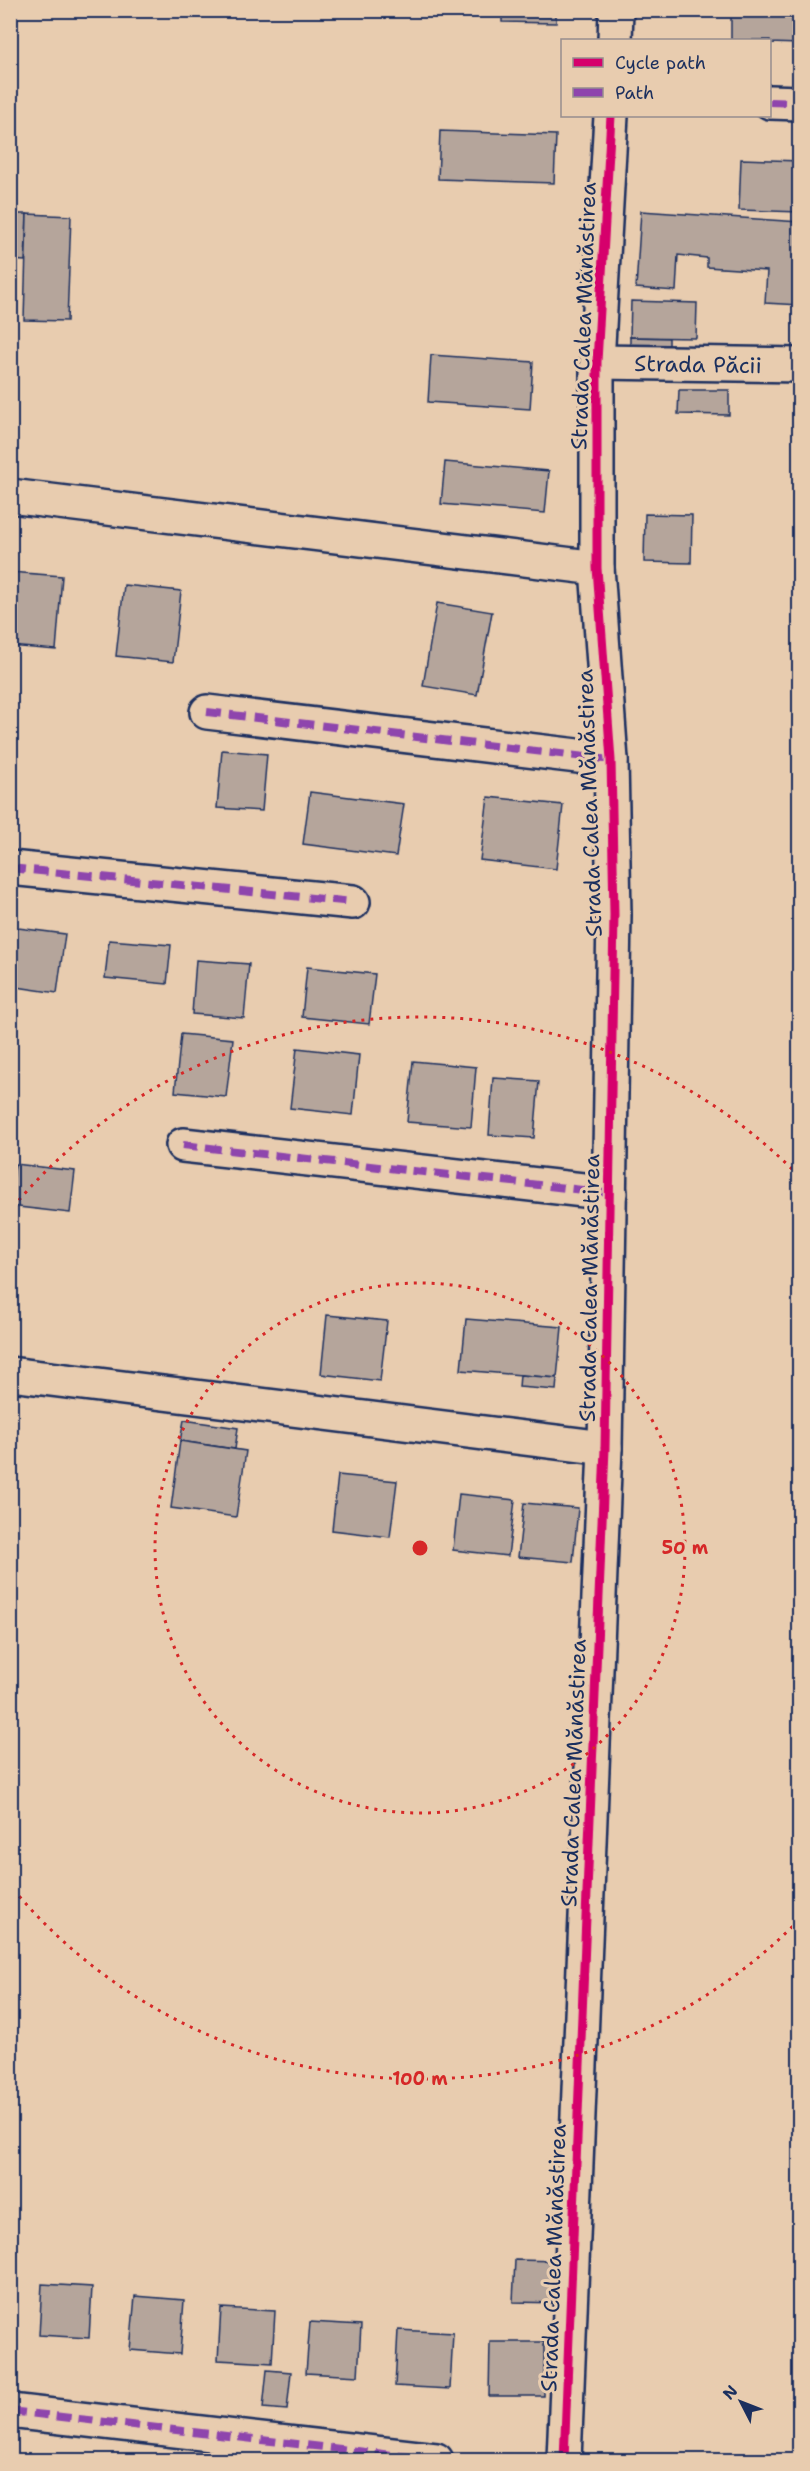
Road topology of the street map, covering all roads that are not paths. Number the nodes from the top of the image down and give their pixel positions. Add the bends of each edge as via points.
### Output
1 (616, 10) edge
2 (615, 39) edge
3 (771, 102) edge
4 (800, 102) edge
5 (611, 117) edge
6 (597, 362) junction
7 (800, 365) edge
8 (10, 496) edge
9 (597, 568) junction
10 (207, 712) dead end
11 (611, 760) junction
12 (10, 868) edge
13 (353, 902) dead end
14 (183, 1145) dead end
15 (610, 1193) junction
16 (10, 1374) edge
17 (605, 1448) junction
18 (10, 2411) edge
19 (436, 2460) edge
20 (564, 2460) edge

1 - 2 street
3 - 4 street
5 - 6 street, Strada Calea Mănăstirea
6 - 7 street, Strada Păcii
6 - 9 street, Strada Calea Mănăstirea
8 - 9 street
9 - 11 street, Strada Calea Mănăstirea
10 - 11 street
11 - 15 street, Strada Calea Mănăstirea via 614,915
12 - 13 street
14 - 15 street
15 - 17 street, Strada Calea Mănăstirea
16 - 17 street, Strada Calea Mănăstirea
17 - 20 street, Strada Calea Mănăstirea
18 - 19 street

